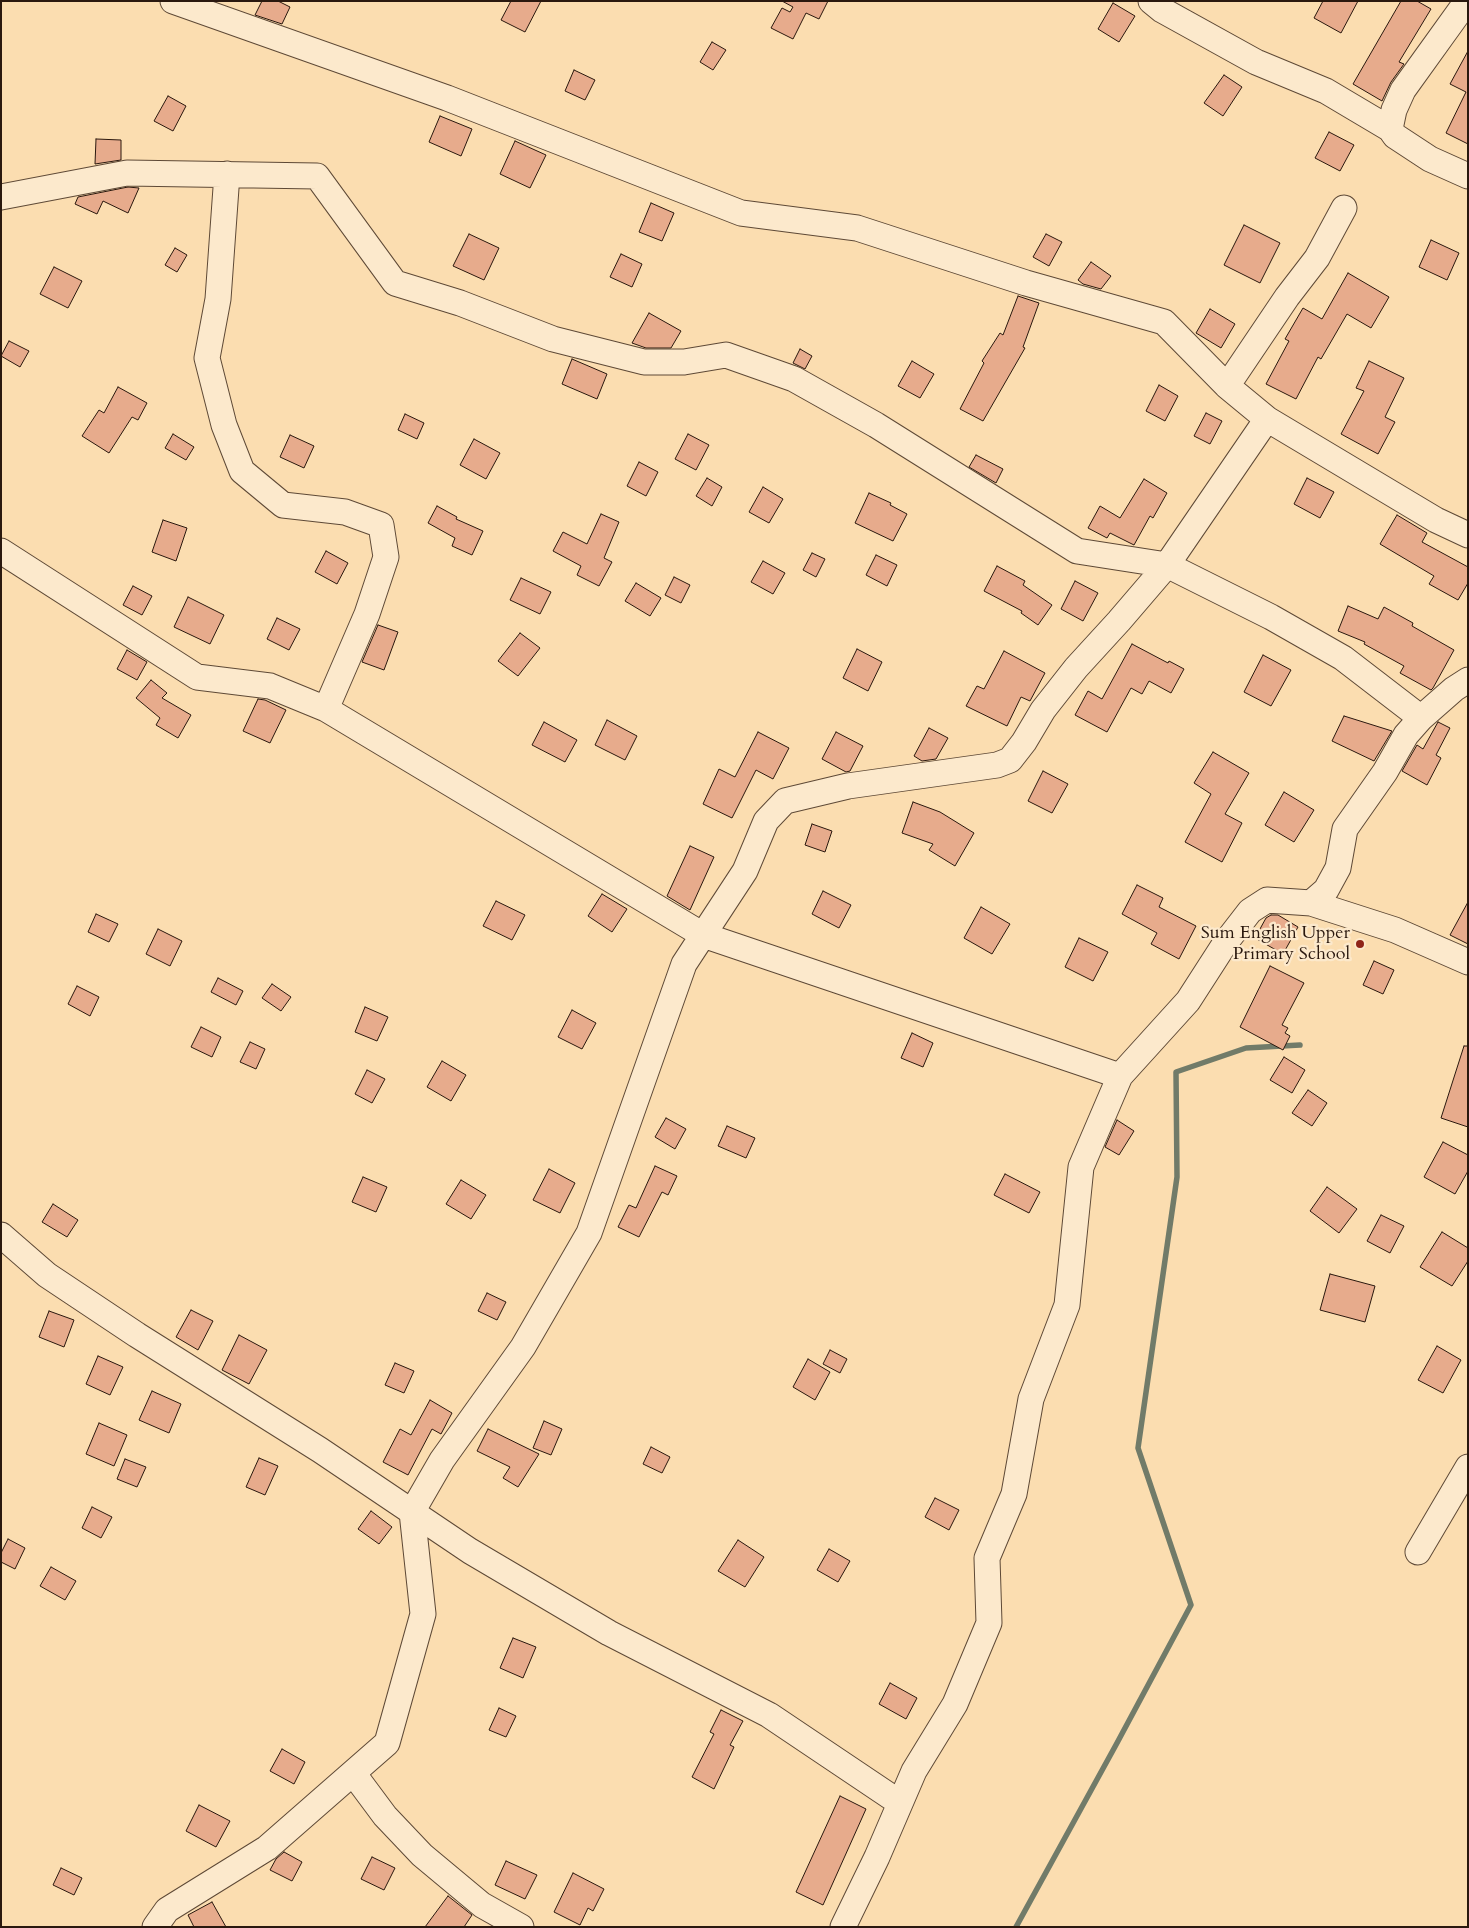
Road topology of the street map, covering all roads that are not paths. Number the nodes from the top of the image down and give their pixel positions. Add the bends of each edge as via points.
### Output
1 (172, 1) edge
2 (1150, 1) edge
3 (1467, 1) edge
4 (1390, 129) junction
5 (227, 174) junction
6 (1468, 176) edge
7 (1, 197) edge
8 (1344, 208) dead end
9 (1227, 386) junction
10 (1267, 419) junction
11 (1468, 535) edge
12 (1, 551) edge
13 (1167, 565) junction
14 (1468, 680) edge
15 (326, 710) junction
16 (1421, 718) junction
17 (1311, 903) junction
18 (703, 935) junction
19 (1468, 962) edge
20 (1120, 1076) junction
21 (1, 1235) edge
22 (1468, 1468) edge
23 (412, 1512) junction
24 (1418, 1552) dead end
25 (353, 1773) junction
26 (900, 1803) junction
27 (155, 1927) edge
28 (521, 1927) edge
29 (843, 1927) edge

1 - 9 street via 447,98 741,213 857,228 1164,322
2 - 4 street via 1256,62 1326,91
3 - 4 street via 1403,90
4 - 6 street via 1395,136 1430,159
5 - 7 street via 127,173
5 - 13 street via 317,176 395,283 460,302 552,340 644,362 684,362 726,355 794,379 876,425 1076,551
5 - 15 street via 218,299 207,358 224,425 242,471 283,506 345,512 380,525 386,557 367,614
8 - 9 street via 1317,258
9 - 10 street
10 - 11 street via 1436,520
10 - 13 street
12 - 15 street via 197,677 270,686
13 - 16 street via 1271,617 1343,658
13 - 18 street via 1076,668 1010,760 997,765 848,786 785,801 766,821 745,871
14 - 16 street
15 - 18 street
16 - 17 street via 1406,735 1346,829 1338,868 1326,890
17 - 19 street via 1395,930
17 - 20 street via 1267,900 1250,910 1188,1001
18 - 20 street
18 - 23 street via 684,964 589,1233 523,1346 442,1460
20 - 26 street via 1081,1167 1066,1305 1031,1399 1014,1494 987,1558 989,1623 955,1704 914,1771
21 - 23 street via 55,1280
22 - 24 street
23 - 25 street via 422,1614 387,1743
23 - 26 street via 470,1551 609,1633 769,1715
25 - 27 street via 267,1848 167,1910
25 - 28 street via 385,1816 422,1856 482,1905
26 - 29 street

